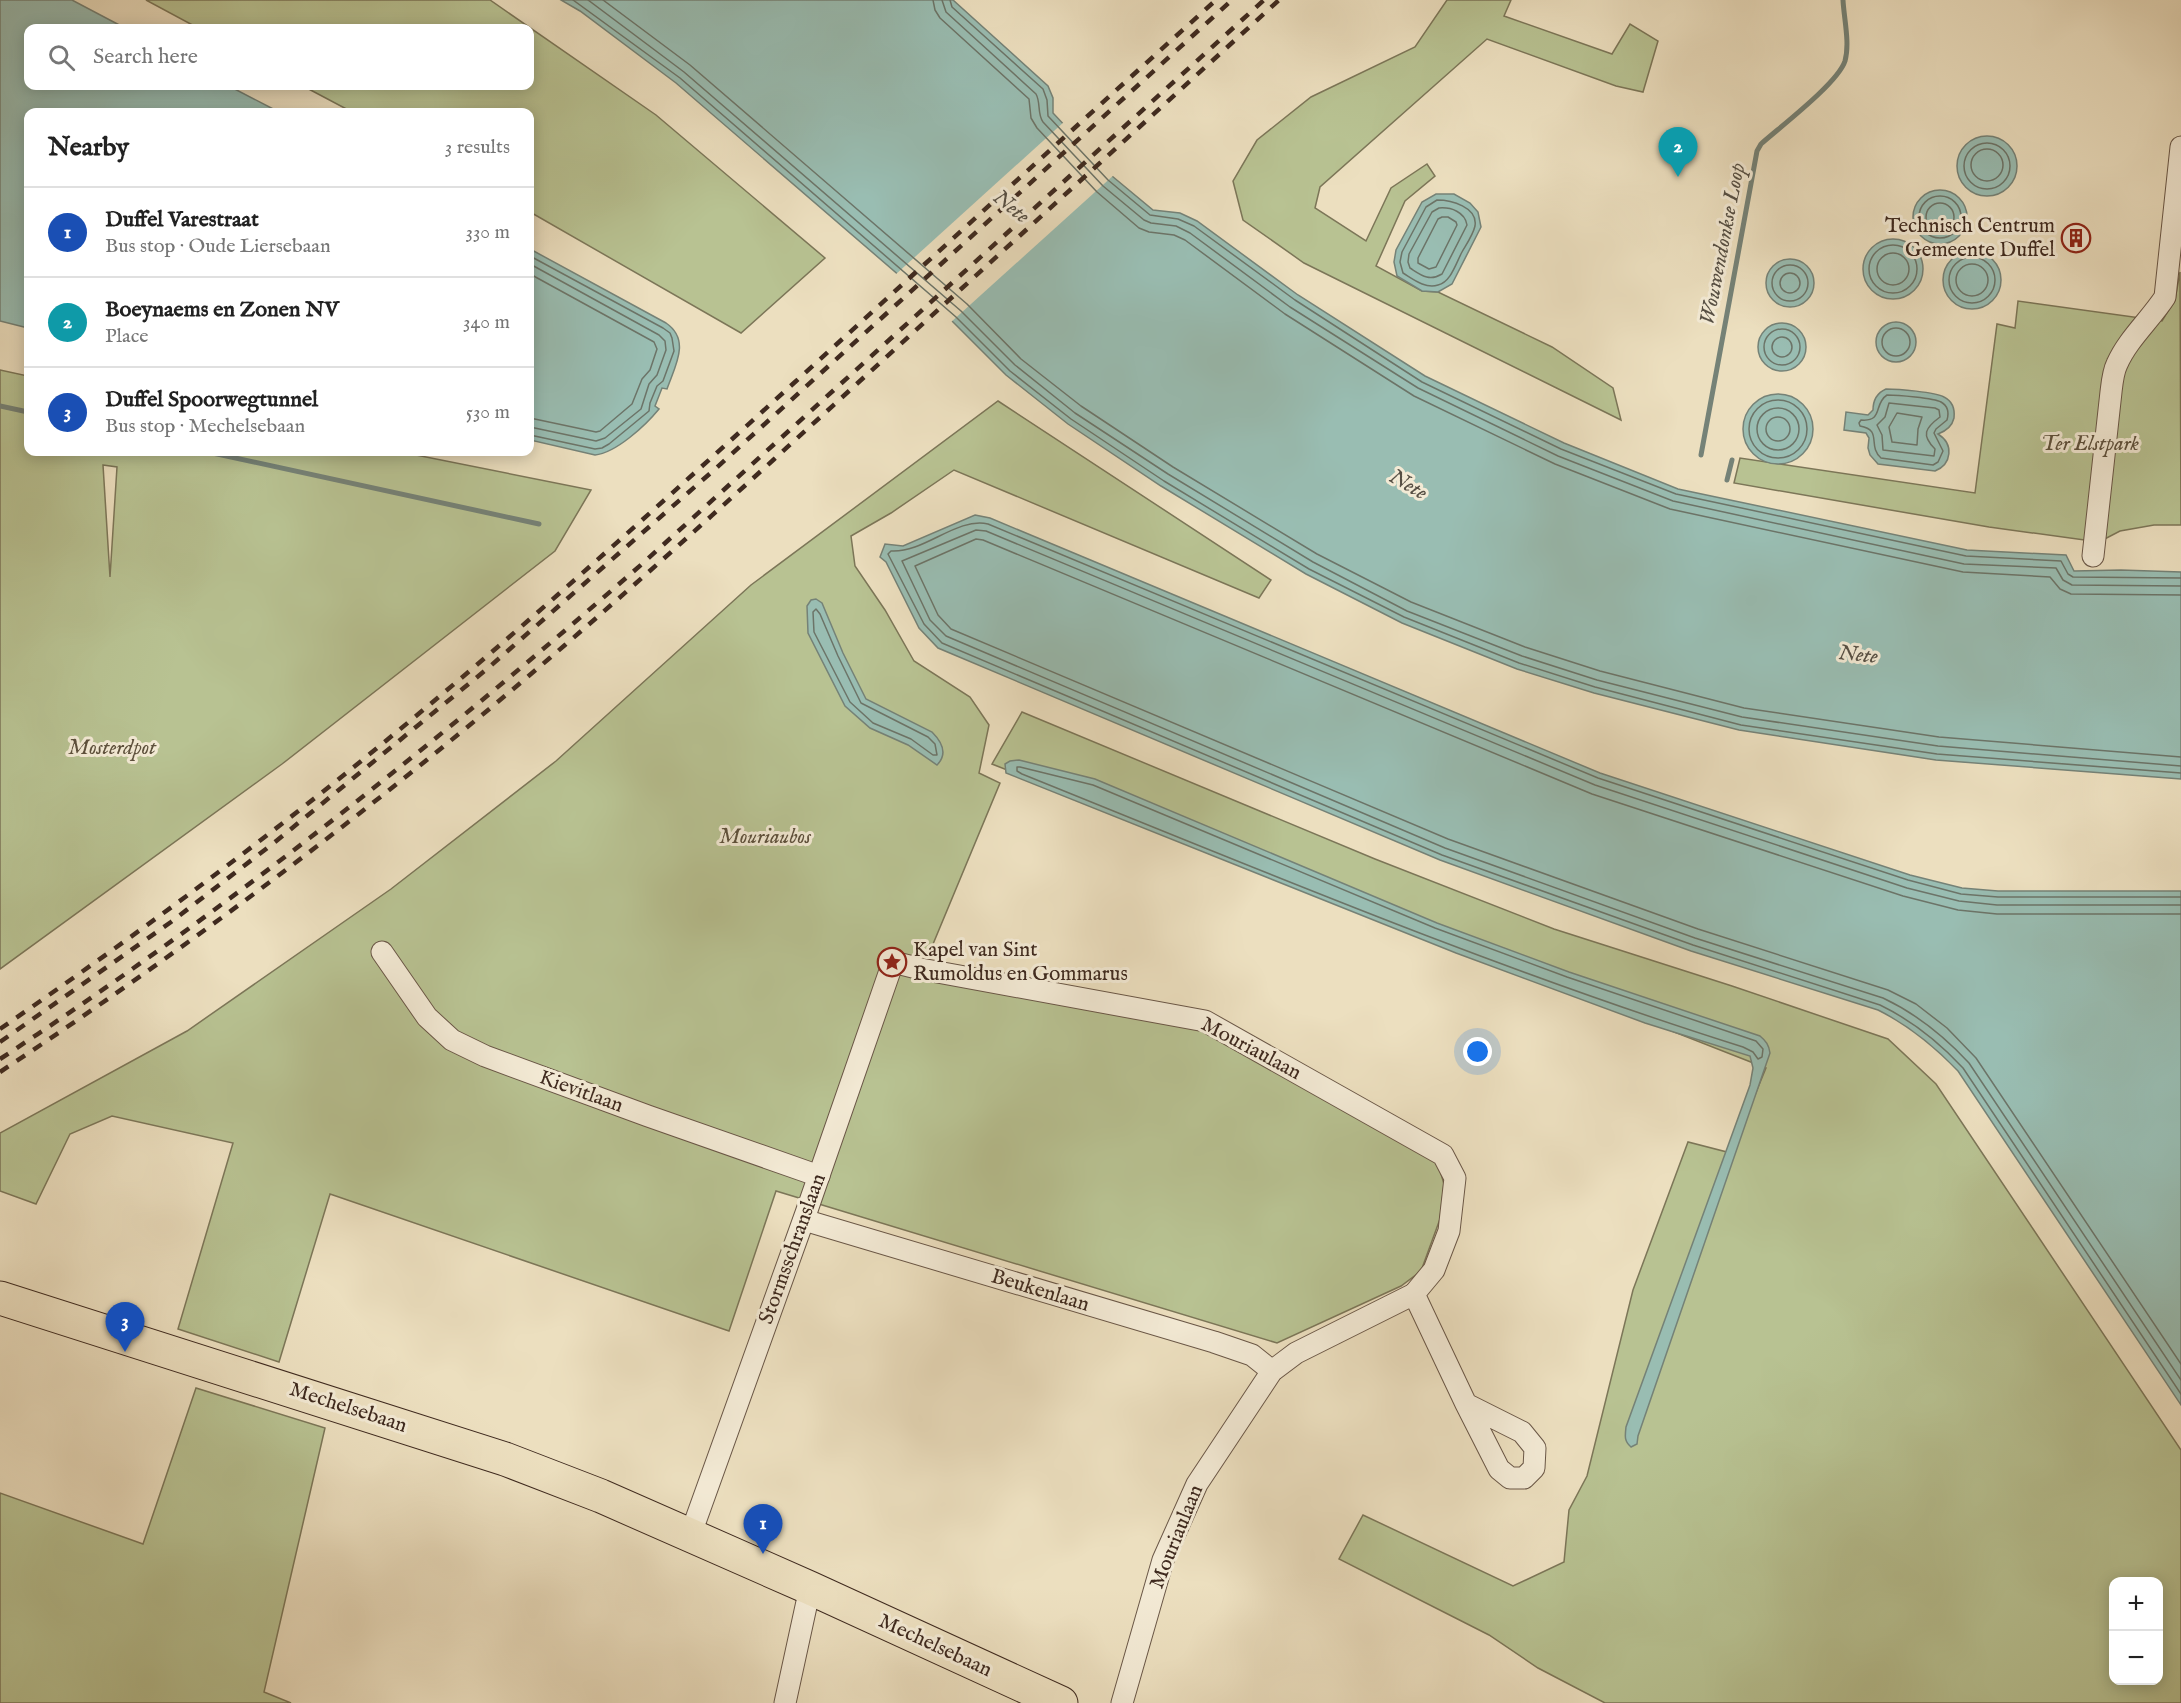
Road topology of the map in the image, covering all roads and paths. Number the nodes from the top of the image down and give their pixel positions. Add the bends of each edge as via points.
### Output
1 (2180, 154) edge
2 (2093, 556) dead end
3 (382, 952) dead end
4 (893, 962) joint
5 (819, 1176) junction
6 (804, 1220) junction
7 (1414, 1294) junction
8 (0, 1298) edge
9 (1296, 1353) junction
10 (1252, 1356) junction
11 (1272, 1371) junction
12 (1466, 1404) dead end
13 (690, 1536) junction
14 (810, 1588) junction
15 (785, 1703) edge
16 (1061, 1703) edge
17 (1122, 1703) edge

1 - 2 street via 2165,297 2127,344 2116,366 2110,392
3 - 5 street, Kievitlaan via 427,1017 452,1040 485,1056
4 - 5 street, Stormsschranslaan
4 - 7 street, Mouriaulaan via 1205,1021 1443,1155 1455,1178 1449,1231 1434,1270
5 - 6 street, Stormsschranslaan
6 - 10 street, Beukenlaan
6 - 13 street, Stormsschranslaan
7 - 9 street, Mouriaulaan
7 - 12 street
8 - 13 main road, Mechelsebaan via 505,1459
9 - 10 street
9 - 11 street, Mouriaulaan
10 - 11 street, Beukenlaan
11 - 17 street, Mouriaulaan via 1197,1484 1162,1560
13 - 14 main road, Mechelsebaan
14 - 15 street
14 - 16 main road, Mechelsebaan

